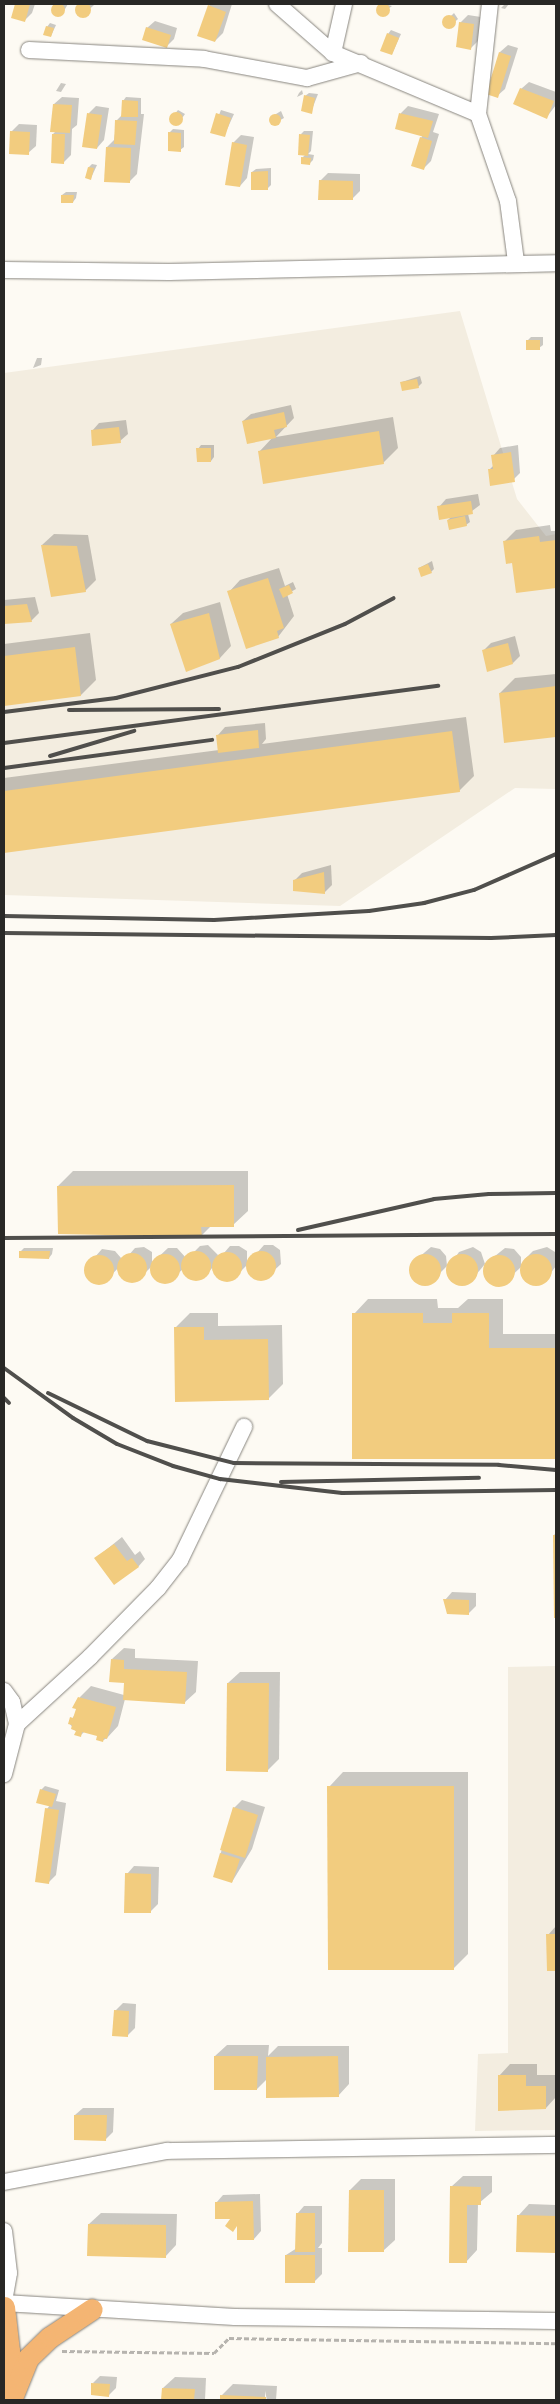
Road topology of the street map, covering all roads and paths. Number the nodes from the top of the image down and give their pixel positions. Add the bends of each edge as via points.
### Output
1 (277, 4) edge
2 (344, 4) edge
3 (490, 4) edge
4 (29, 50) dead end
5 (333, 54) junction
6 (362, 63) junction
7 (478, 114) junction
8 (516, 262) junction
9 (556, 263) edge
10 (4, 270) edge
11 (244, 1427) dead end
12 (4, 1691) edge
13 (17, 1724) junction
14 (4, 1774) edge
15 (556, 2145) edge
16 (4, 2182) edge
17 (4, 2231) edge
18 (4, 2302) edge
19 (4, 2307) edge
20 (92, 2309) junction
21 (556, 2321) edge
22 (556, 2342) edge
23 (34, 2351) junction
24 (10, 2400) edge

1 - 5 street
2 - 5 street
3 - 7 street
4 - 6 street via 204,59 307,78
5 - 6 street
6 - 7 street
7 - 8 street via 508,201
8 - 9 street
8 - 10 street via 169,272
11 - 13 street via 180,1560 158,1588 90,1658
12 - 13 street via 12,1702
13 - 14 street
15 - 16 street via 168,2151
17 - 18 street via 9,2273
18 - 20 street
19 - 24 main road
20 - 21 street via 235,2317
20 - 23 main road
22 - 23 path via 229,2338 214,2353
23 - 24 main road via 24,2365

